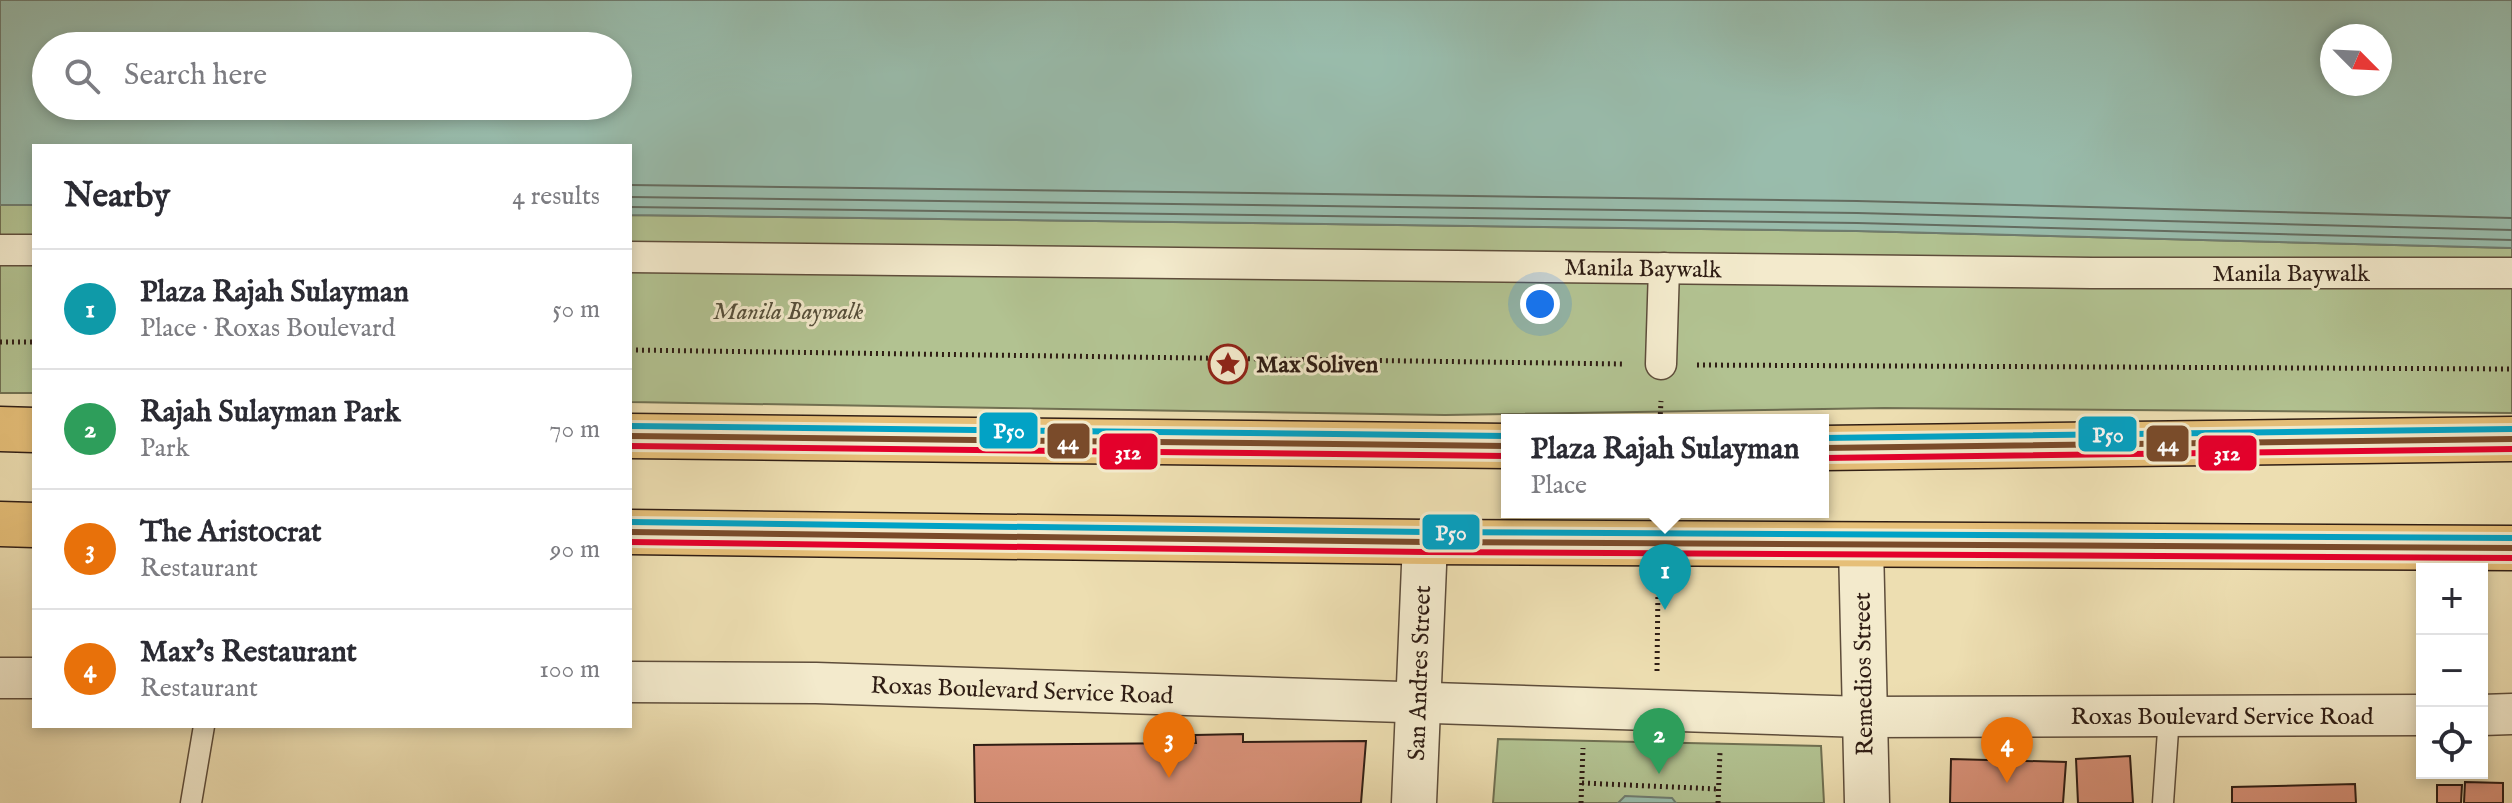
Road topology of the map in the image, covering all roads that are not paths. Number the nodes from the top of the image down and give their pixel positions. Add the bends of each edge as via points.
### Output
1 (0, 250) edge
2 (32, 250) edge
3 (632, 257) edge
4 (1664, 268) junction
5 (2512, 273) edge
6 (1661, 364) road end
7 (0, 429) edge
8 (32, 430) edge
9 (632, 436) edge
10 (2512, 439) edge
11 (1501, 446) edge
12 (1829, 448) edge
13 (0, 524) edge
14 (32, 525) edge
15 (632, 532) edge
16 (1425, 542) junction
17 (1861, 546) junction
18 (2512, 548) edge
19 (0, 678) edge
20 (32, 678) edge
21 (632, 682) edge
22 (1418, 703) junction
23 (2512, 714) edge
24 (2416, 715) edge
25 (2488, 715) edge
26 (2169, 716) junction
27 (1863, 717) junction
28 (204, 728) edge
29 (191, 803) edge
30 (1414, 803) edge
31 (1867, 803) edge
32 (2163, 803) edge

1 - 2 street
3 - 4 street, Manila Baywalk
4 - 5 street, Manila Baywalk
4 - 6 street
7 - 8 highway
9 - 11 highway
10 - 12 highway
13 - 14 highway
15 - 16 highway
16 - 17 highway
16 - 22 street, San Andres Street
17 - 18 highway
17 - 27 street, Remedios Street
19 - 20 street
21 - 22 street, Roxas Boulevard Service Road
22 - 27 street, Roxas Boulevard Service Road
22 - 30 street, San Andres Street
23 - 25 street
24 - 26 street, Roxas Boulevard Service Road
26 - 27 street, Roxas Boulevard Service Road
26 - 32 lane
27 - 31 street, Remedios Street
28 - 29 lane

